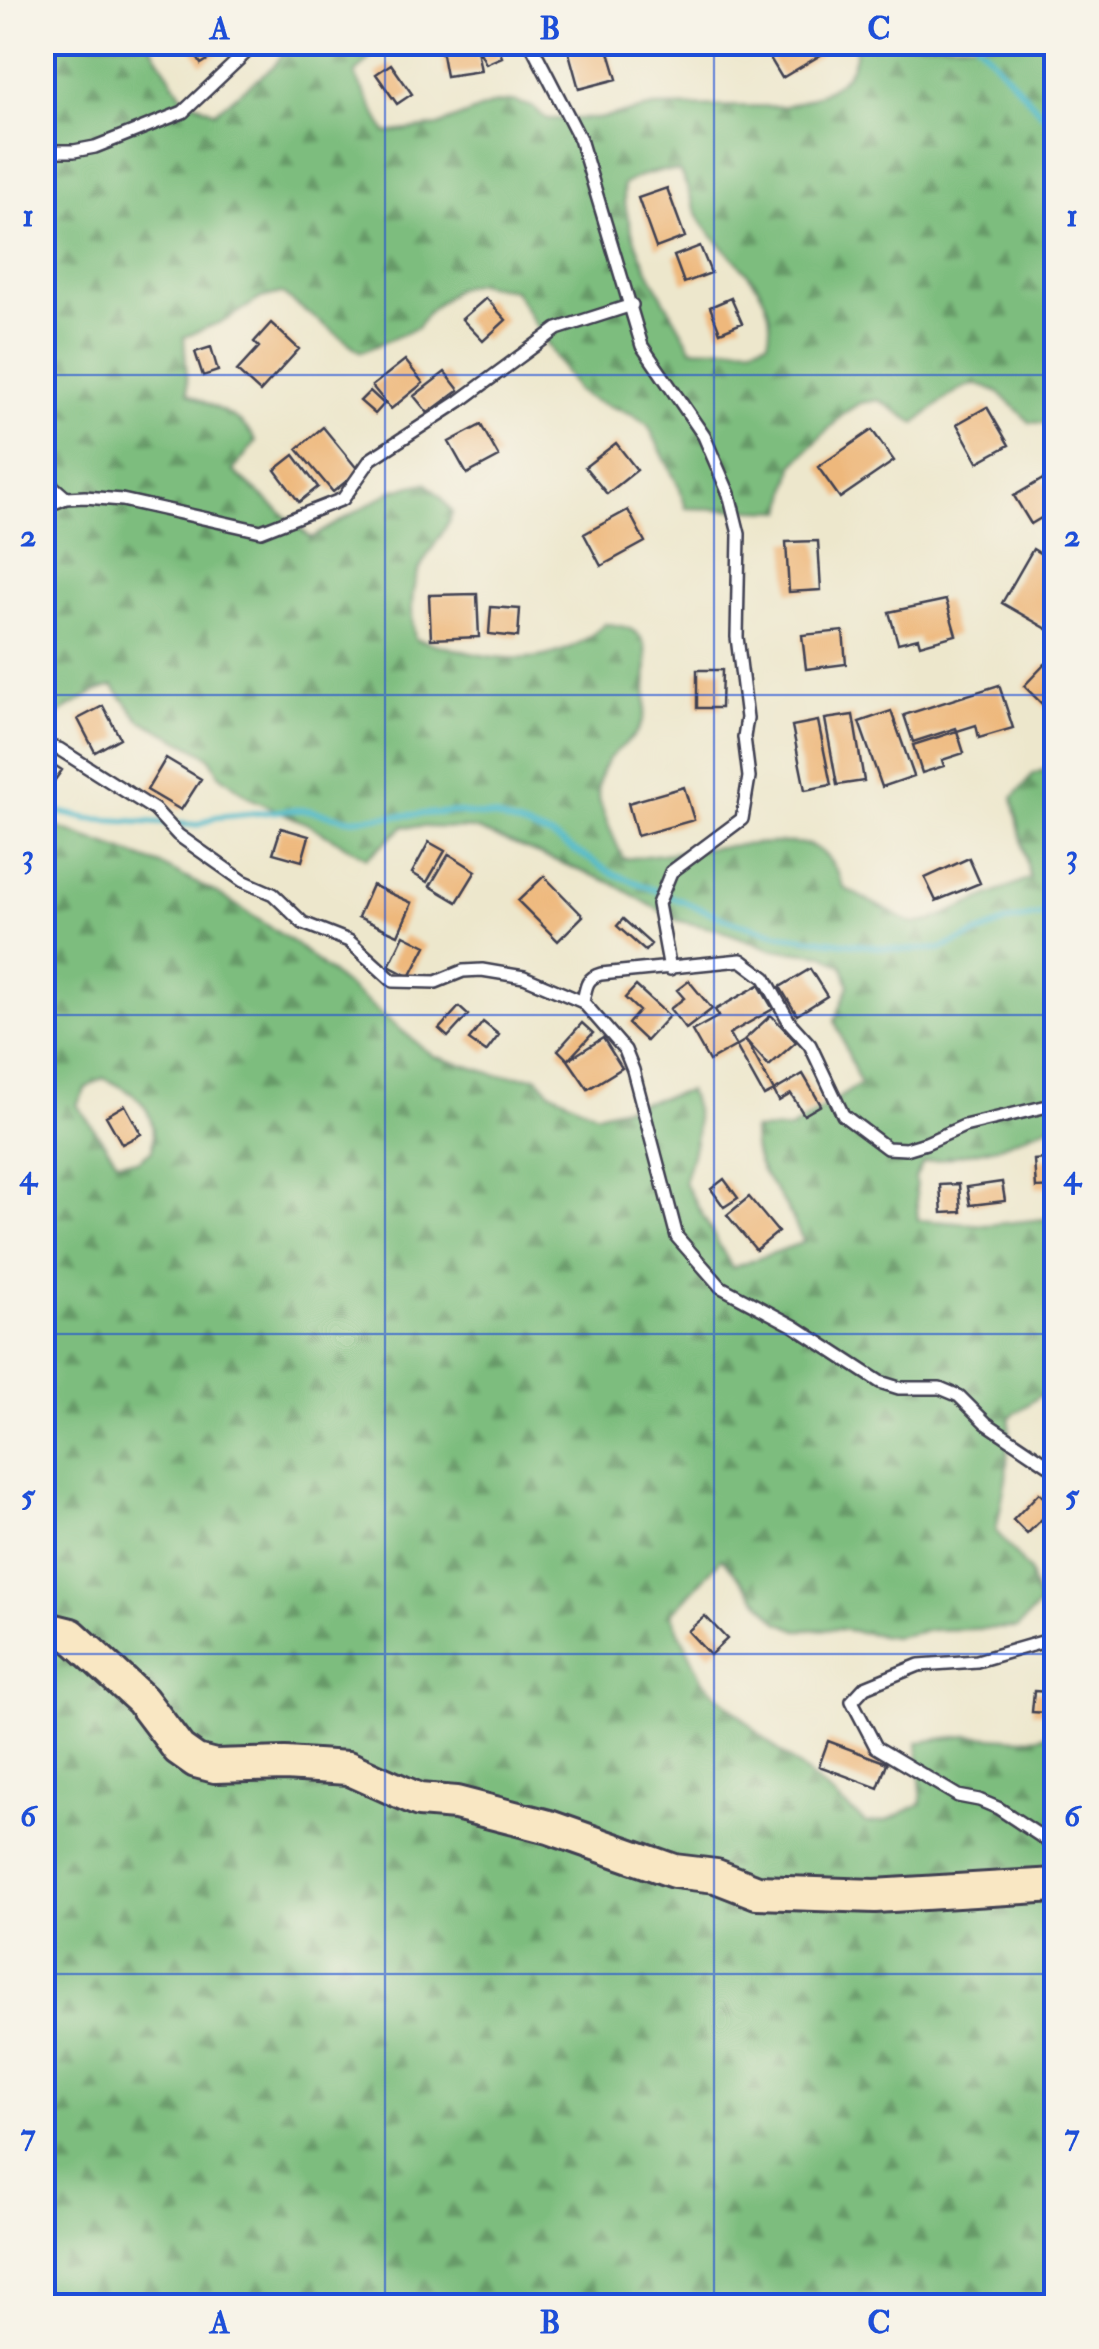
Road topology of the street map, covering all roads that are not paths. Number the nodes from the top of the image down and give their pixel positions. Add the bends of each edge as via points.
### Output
1 (257, 42) edge
2 (530, 42) edge
3 (42, 151) edge
4 (632, 306) junction
5 (42, 477) edge
6 (66, 498) junction
7 (42, 512) edge
8 (42, 745) edge
9 (670, 969) junction
10 (584, 1002) junction
11 (1056, 1104) edge
12 (1056, 1470) edge
13 (42, 1632) edge
14 (1056, 1638) edge
15 (1056, 1852) edge
16 (1056, 1885) edge

1 - 3 lane via 183,112 95,147
2 - 4 lane via 580,138
4 - 6 lane via 557,329 372,459 343,499 261,531 122,500
4 - 9 lane via 642,346 722,474 738,534 736,637 748,777 742,820 670,872 658,904
5 - 6 lane
6 - 7 lane
8 - 10 lane via 60,749 155,810 178,835 273,894 302,924 349,941 394,981 436,982 482,970
9 - 10 lane via 592,976
9 - 11 lane via 732,959 758,970 810,1045 843,1114 887,1148 926,1144 964,1126
10 - 12 lane via 629,1059 677,1237 721,1288 880,1382 959,1396
13 - 16 street via 71,1635 142,1700 196,1762 348,1768 419,1800 550,1828 756,1892 875,1896
14 - 15 lane via 977,1661 919,1665 865,1688 852,1701 876,1747 958,1796 998,1808

